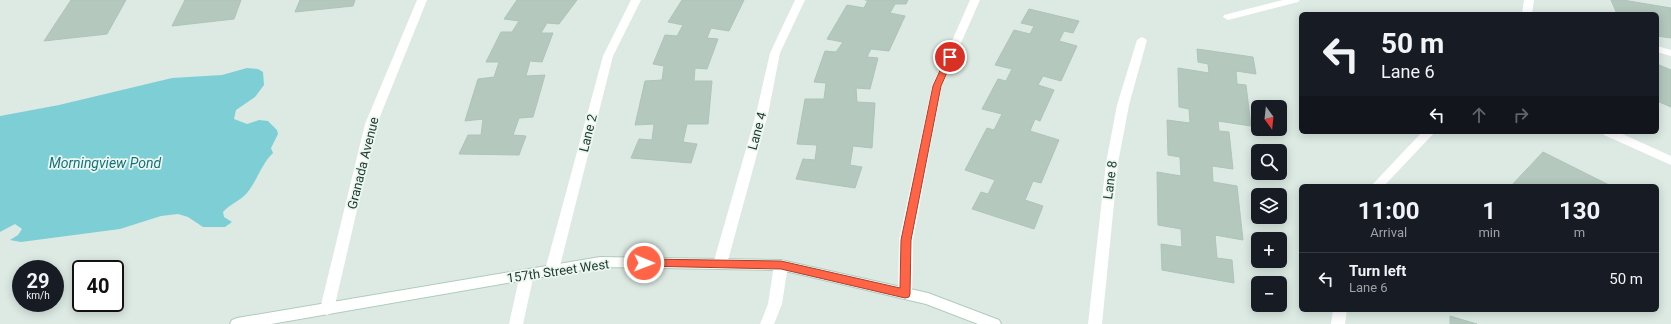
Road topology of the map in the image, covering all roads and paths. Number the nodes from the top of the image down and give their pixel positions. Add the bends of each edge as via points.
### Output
1 (422, 0) edge
2 (636, 0) edge
3 (800, 0) edge
4 (974, 0) edge
5 (1295, 0) edge
6 (1529, 0) edge
7 (1528, 12) edge
8 (1228, 17) dead end
9 (1142, 40) dead end
10 (1659, 50) edge
11 (1671, 53) edge
12 (1427, 134) edge
13 (1612, 134) edge
14 (1671, 161) edge
15 (1379, 184) edge
16 (720, 264) junction
17 (781, 265) junction
18 (552, 270) junction
19 (527, 274) junction
20 (905, 294) junction
21 (327, 309) junction
22 (1340, 312) edge
23 (237, 324) edge
24 (516, 324) edge
25 (768, 324) edge
26 (994, 324) edge
27 (1096, 324) edge
28 (1338, 324) edge

1 - 21 street, Granada Avenue via 371,124
2 - 18 street, Lane 2 via 608,56
3 - 16 street, Lane 4 via 775,53 762,114
4 - 20 street via 937,86 906,240
5 - 8 street
6 - 7 street
9 - 27 street, Lane 8 via 1123,105 1112,163
10 - 11 street
12 - 15 street
13 - 14 street
16 - 17 street, 157th Street West
16 - 18 street, 157th Street West via 600,262
17 - 20 street, 157th Street West
17 - 25 street via 775,304
18 - 19 street, 157th Street West
19 - 21 street, 157th Street West
19 - 24 street
20 - 26 street, 157th Street West via 928,299
21 - 23 street, 157th Street West
22 - 28 street

